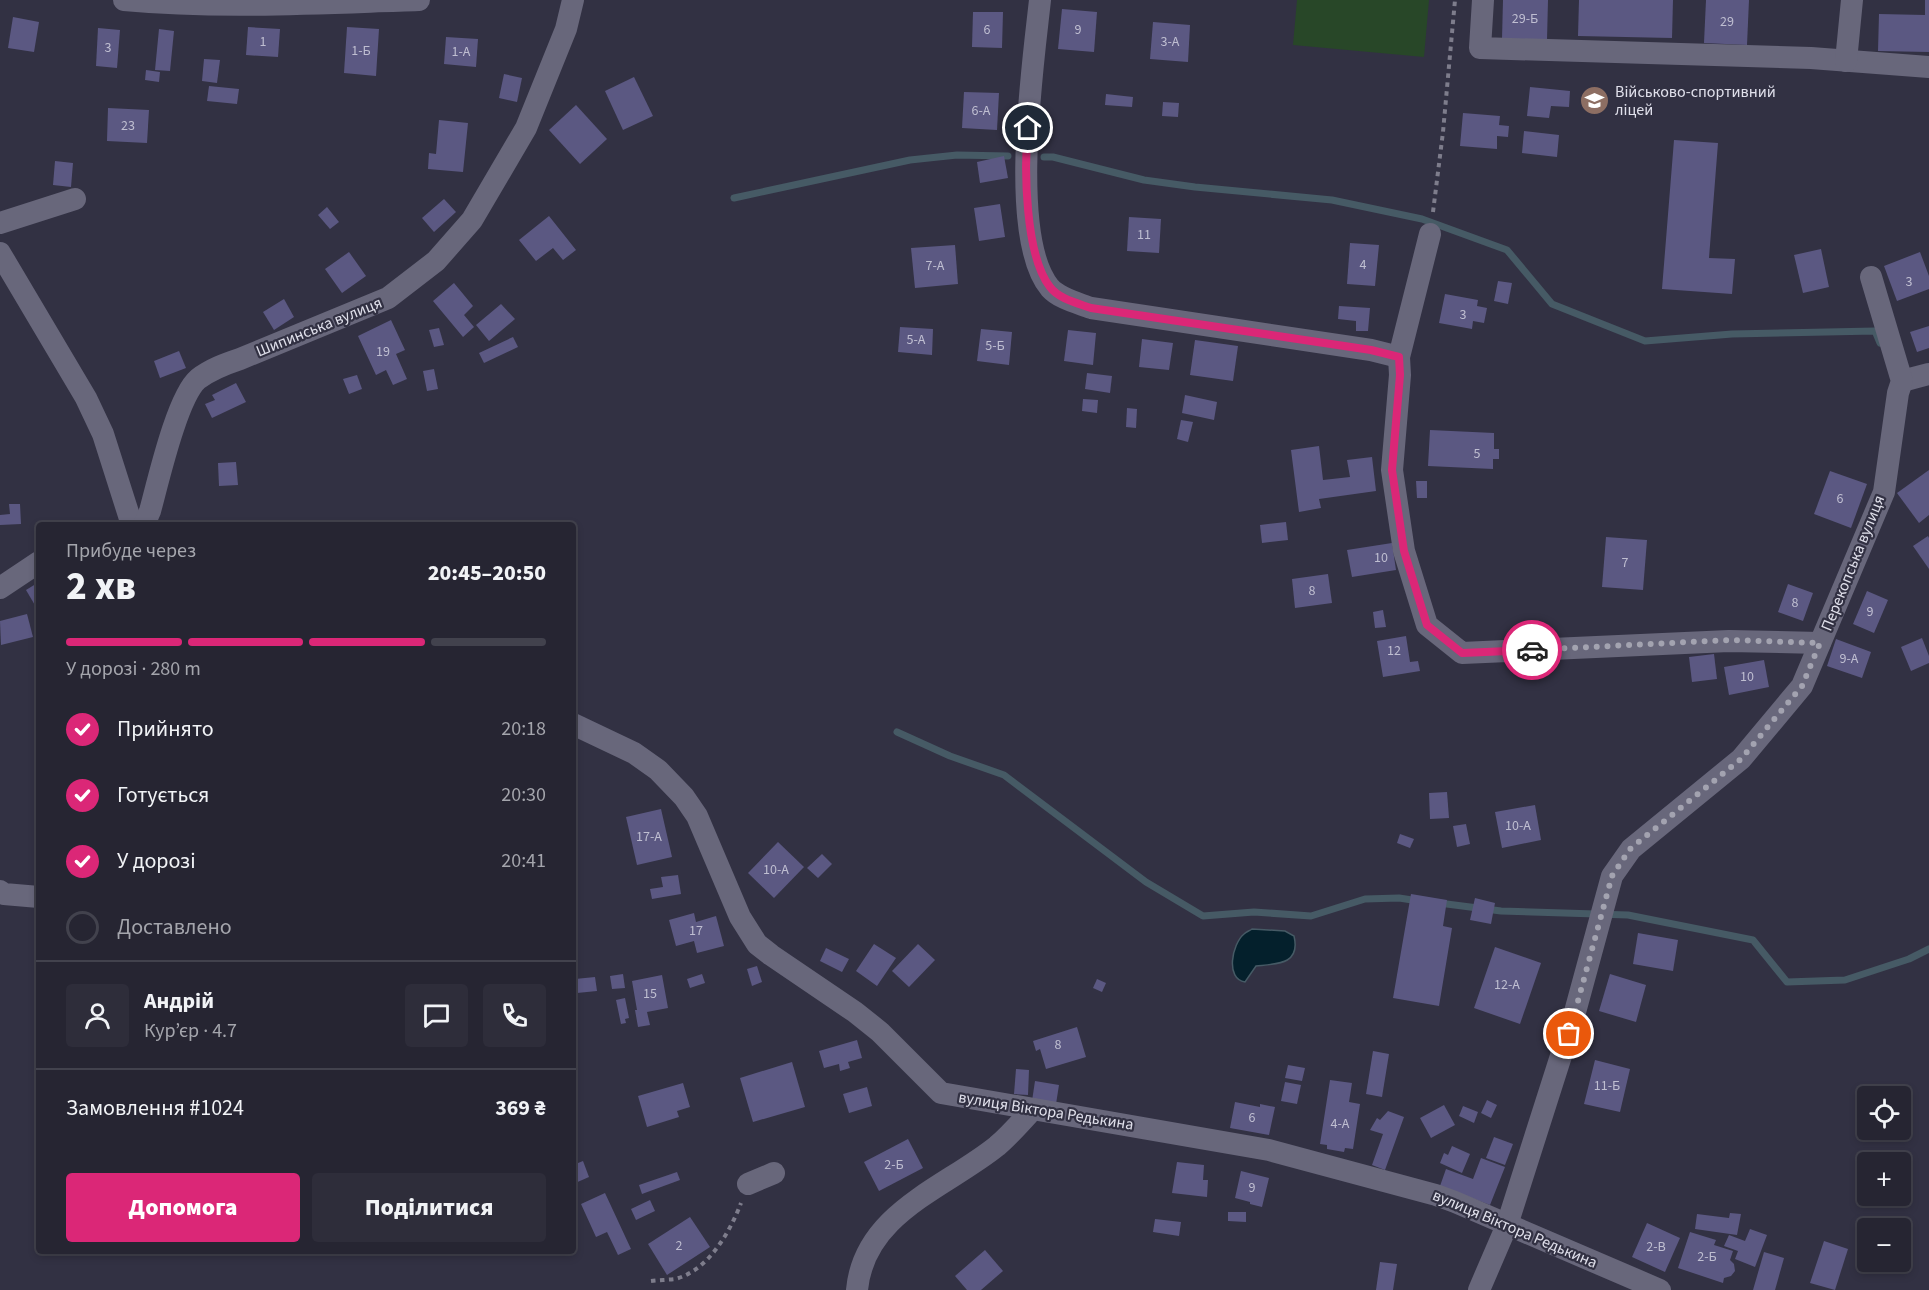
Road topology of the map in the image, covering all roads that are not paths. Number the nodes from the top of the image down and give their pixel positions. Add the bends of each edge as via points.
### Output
1 (124, 0) edge
2 (419, 0) edge
3 (573, 0) edge
4 (1040, 0) edge
5 (1483, 0) edge
6 (1852, 0) edge
7 (1846, 61) junction
8 (1929, 67) edge
9 (75, 199) dead end
10 (0, 223) edge
11 (1430, 234) road end
12 (0, 253) edge
13 (1871, 277) dead end
14 (1399, 357) junction
15 (1929, 374) edge
16 (1902, 381) junction
17 (131, 522) edge
18 (145, 522) edge
19 (36, 564) edge
20 (0, 588) edge
21 (1820, 643) junction
22 (576, 725) edge
23 (0, 891) edge
24 (36, 897) edge
25 (1033, 1109) junction
26 (774, 1173) dead end
27 (748, 1184) road end
28 (1507, 1225) junction
29 (857, 1290) edge
30 (1479, 1290) edge
31 (1660, 1290) edge

1 - 2 street via 270,5
3 - 18 street, Шипинська вулиця via 566,29 526,128 472,220 436,261 388,298 217,366 196,381 180,407
4 - 14 street via 1025,149 1030,233 1038,267 1051,289 1065,299 1091,308
5 - 7 street via 1480,48
6 - 7 street
7 - 8 street
9 - 10 street
11 - 14 street
12 - 17 street via 86,398 103,434
13 - 16 street, Перекопська вулиця
14 - 21 street via 1392,470 1404,551 1427,625 1462,653 1729,640
15 - 16 street
16 - 21 street, Перекопська вулиця via 1884,492
19 - 20 street
21 - 28 street, Перекопська вулиця via 1802,686 1741,759 1630,849 1612,876 1575,1012
22 - 25 street, вулиця Віктора Редькина via 634,753 658,770 684,797 740,917 771,956 880,1032 941,1093
23 - 24 street
25 - 28 street, вулиця Віктора Редькина via 1269,1150 1436,1195
25 - 29 street via 996,1146 892,1219 864,1260
26 - 27 street
28 - 30 street, Перекопська вулиця
28 - 31 street, вулиця Віктора Редькина

